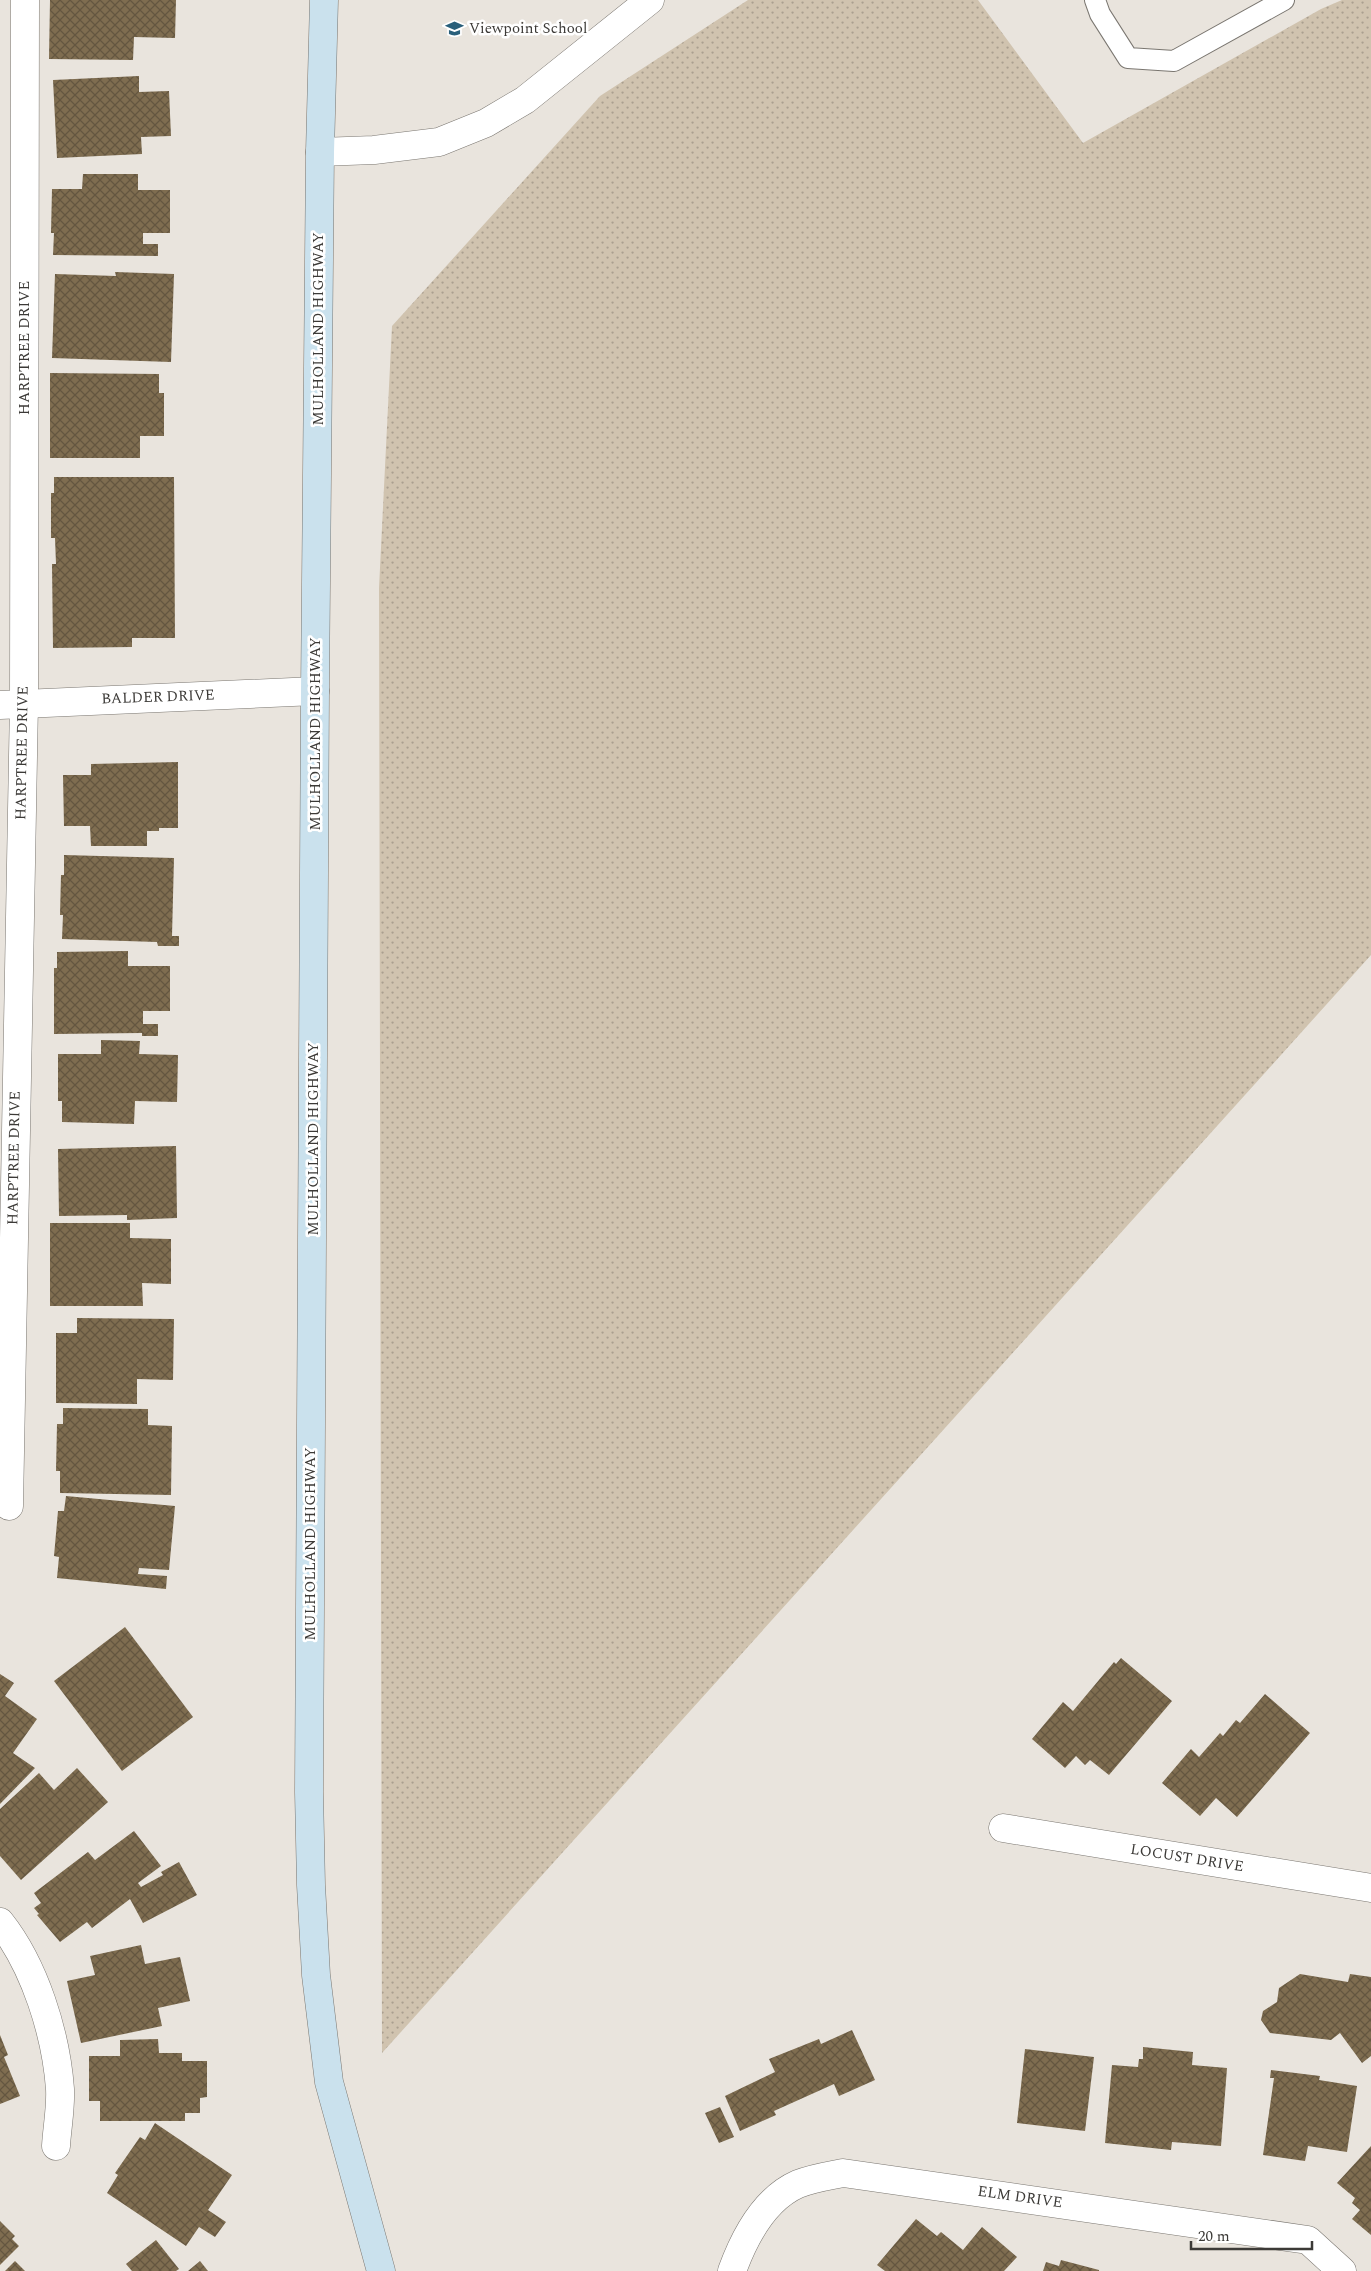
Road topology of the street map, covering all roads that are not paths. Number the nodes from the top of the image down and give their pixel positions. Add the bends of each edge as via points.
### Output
1 (25, 0) edge
2 (324, 0) edge
3 (650, 0) edge
4 (1095, 0) edge
5 (1284, 0) edge
6 (320, 152) junction
7 (12, 376) edge
8 (316, 691) junction
9 (12, 704) edge
10 (8, 1100) edge
11 (9, 1506) dead end
12 (1003, 1828) dead end
13 (1371, 1888) edge
14 (0, 1922) edge
15 (56, 2146) dead end
16 (381, 2271) edge
17 (732, 2271) edge
18 (1342, 2271) edge

1 - 7 street, HARPTREE DRIVE
2 - 6 main road, MULHOLLAND HIGHWAY
3 - 6 street via 525,100 486,123 439,142 374,150
4 - 5 lane via 1100,14 1128,58 1174,61
6 - 8 main road, MULHOLLAND HIGHWAY
7 - 9 street, HARPTREE DRIVE
8 - 9 street, BALDER DRIVE
8 - 16 main road, MULHOLLAND HIGHWAY via 311,1885 316,1975 329,2082
9 - 10 street, HARPTREE DRIVE
10 - 11 street, HARPTREE DRIVE
12 - 13 street, LOCUST DRIVE
14 - 15 street via 27,1968 52,2032 60,2090
17 - 18 street, ELM DRIVE via 744,2238 773,2202 796,2185 843,2173 1308,2240

